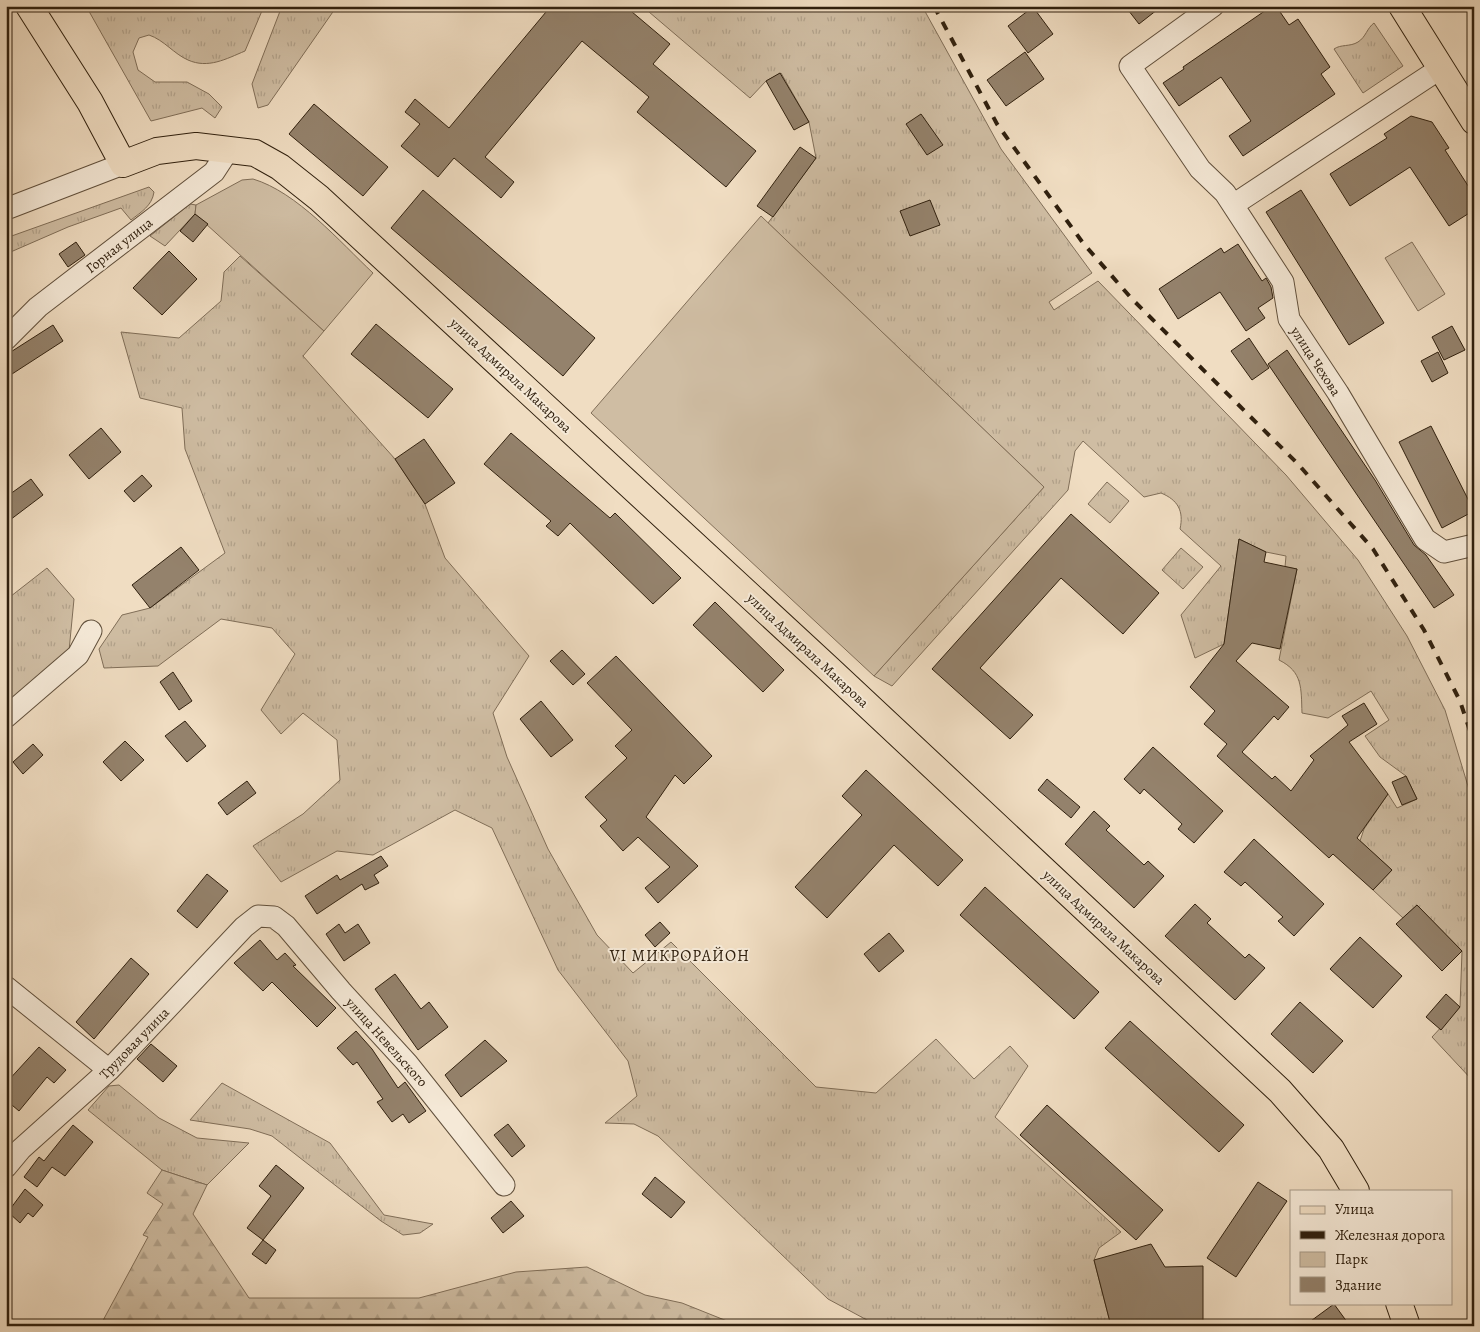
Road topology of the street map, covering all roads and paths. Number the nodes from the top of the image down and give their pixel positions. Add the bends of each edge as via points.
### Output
1 (30, 6) edge
2 (1213, 6) edge
3 (1402, 6) edge
4 (1441, 68) junction
5 (1474, 121) edge
6 (229, 149) junction
7 (124, 164) junction
8 (1233, 205) junction
9 (6, 209) edge
10 (6, 339) edge
11 (1474, 546) edge
12 (90, 631) dead end
13 (6, 718) edge
14 (258, 916) joint
15 (6, 987) edge
16 (109, 1070) junction
17 (6, 1167) edge
18 (504, 1185) dead end
19 (1355, 1190) edge
20 (1399, 1304) edge
21 (1407, 1326) edge

1 - 7 main road
2 - 8 street, улица Чехова via 1130,66 1200,169
3 - 4 main road
4 - 5 main road
4 - 8 street
6 - 7 main road, улица Адмирала Макарова via 196,146 157,151
6 - 10 street, Горная улица via 214,172 38,307
6 - 19 main road, улица Адмирала Макарова via 255,153 280,167 319,198 560,419 1280,1091 1331,1148
7 - 9 street
8 - 11 street, улица Чехова via 1283,282 1289,319 1338,393 1425,540 1444,552
12 - 13 street via 78,655
14 - 16 street, Трудовая улица
14 - 18 street, улица Невельского via 274,917 286,926 407,1063
15 - 16 street
16 - 17 street, Трудовая улица via 21,1149
20 - 21 main road

